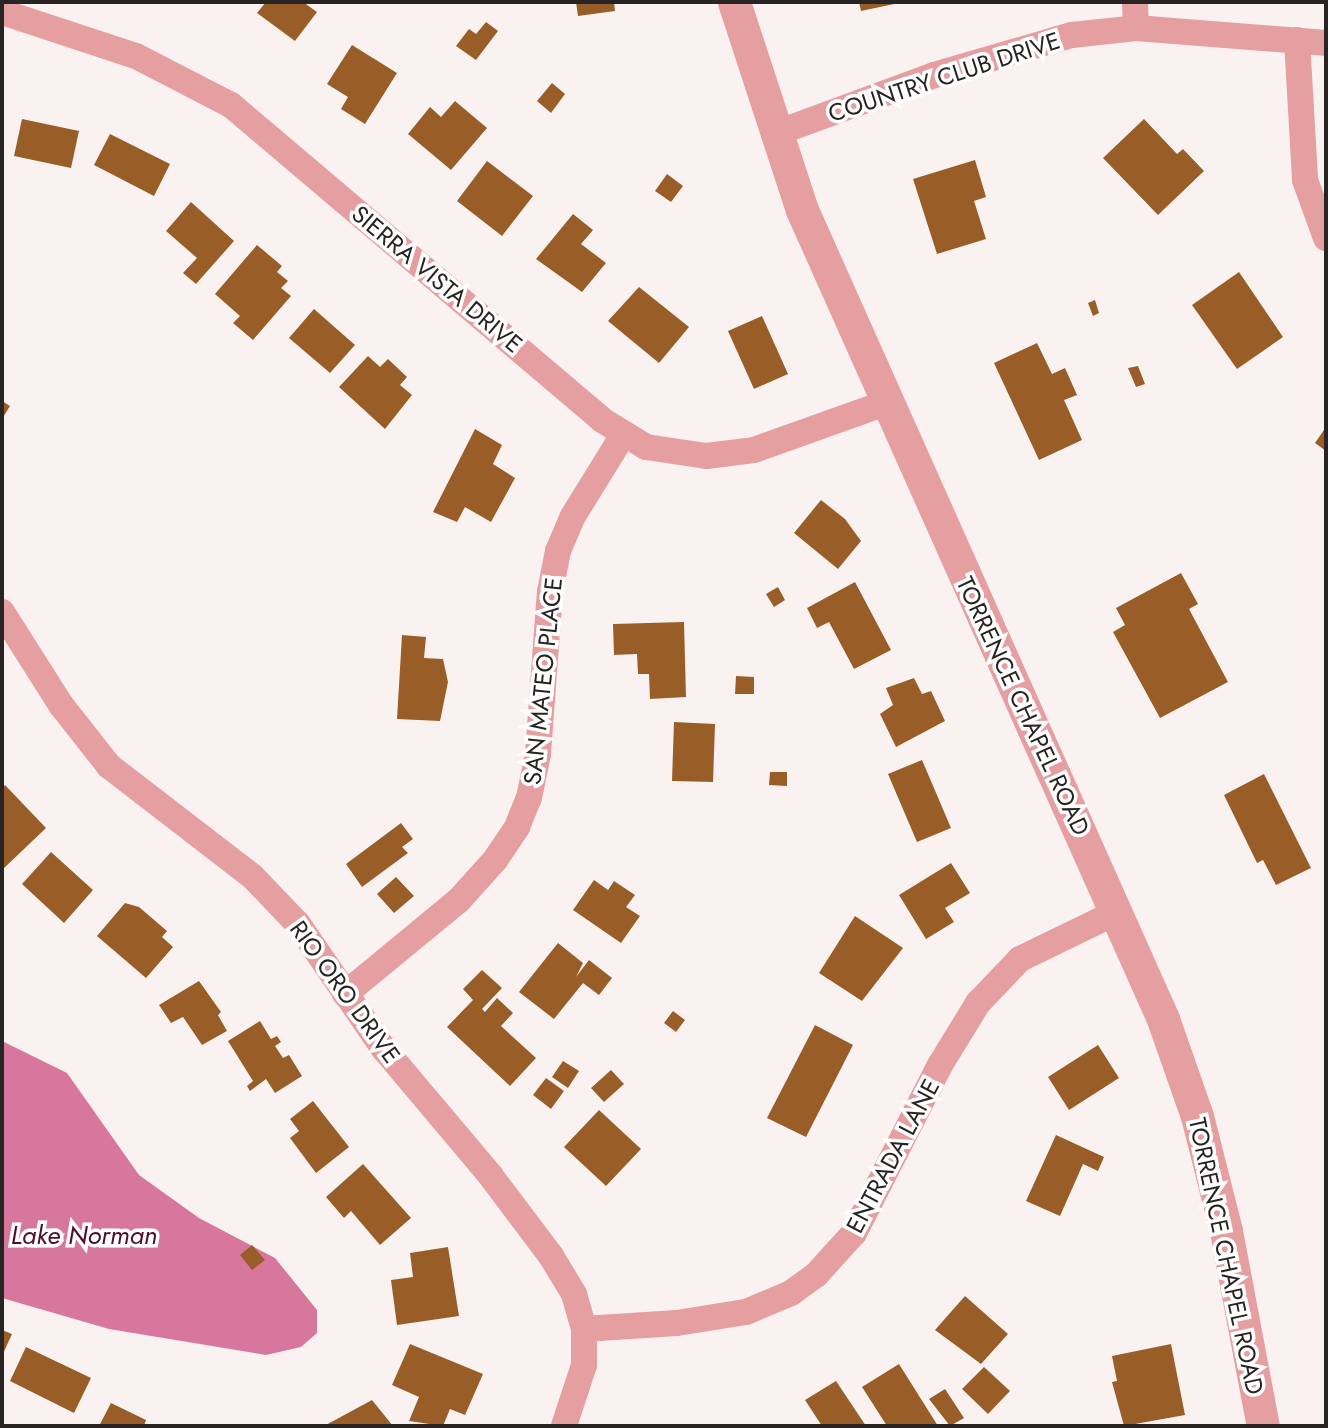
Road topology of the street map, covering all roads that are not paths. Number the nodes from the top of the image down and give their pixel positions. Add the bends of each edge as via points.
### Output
1 (734, 2) edge
2 (1135, 2) edge
3 (2, 12) edge
4 (1136, 28) junction
5 (1297, 40) junction
6 (1326, 43) edge
7 (774, 134) junction
8 (1326, 238) edge
9 (885, 403) junction
10 (623, 435) junction
11 (2, 612) edge
12 (1117, 912) junction
13 (345, 994) junction
14 (584, 1329) junction
15 (564, 1426) edge
16 (1263, 1426) edge

1 - 7 street, TORRENCE CHAPEL ROAD
2 - 4 street
3 - 10 street, SIERRA VISTA DRIVE via 136,56 231,105
4 - 5 street, COUNTRY CLUB DRIVE
4 - 7 street, COUNTRY CLUB DRIVE via 1072,35 1029,46 934,75
5 - 6 street, COUNTRY CLUB DRIVE
5 - 8 street via 1305,180
7 - 9 street, TORRENCE CHAPEL ROAD
9 - 10 street, SIERRA VISTA DRIVE via 754,450 706,456 665,453
9 - 12 street, TORRENCE CHAPEL ROAD
10 - 13 street, SAN MATEO PLACE via 573,516 558,551 550,593 538,754 529,798 517,827 459,900
11 - 13 street, RIO ORO DRIVE via 93,748 142,794 252,876 298,924
12 - 14 street, ENTRADA LANE via 1020,959 978,1003 940,1065 854,1233 816,1275 791,1293 746,1312 677,1323
12 - 16 street, TORRENCE CHAPEL ROAD via 1163,1019 1197,1116 1226,1231
13 - 14 street, RIO ORO DRIVE via 551,1256 574,1294
14 - 15 street, RIO ORO DRIVE via 584,1365

